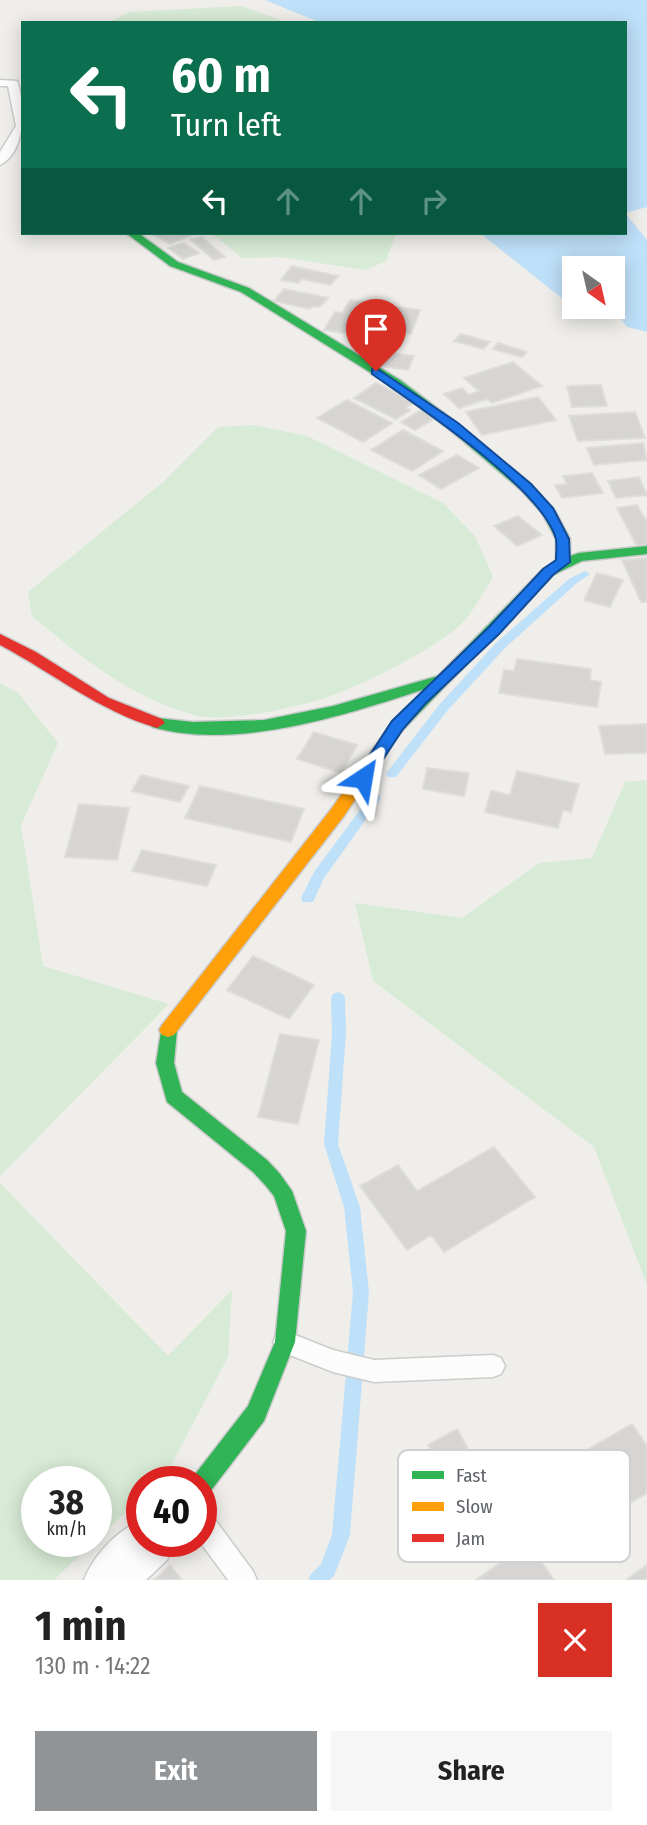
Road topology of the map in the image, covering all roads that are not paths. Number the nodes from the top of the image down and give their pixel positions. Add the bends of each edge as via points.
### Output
1 (0, 83) edge
2 (0, 162) edge
3 (134, 235) edge
4 (647, 550) edge
5 (563, 562) junction
6 (0, 639) edge
7 (442, 678) junction
8 (285, 1342) junction
9 (493, 1366) dead end
10 (216, 1466) edge
11 (217, 1544) edge
12 (133, 1557) edge
13 (109, 1580) edge
14 (244, 1580) edge

1 - 2 lane via 13,83 21,126
3 - 5 street via 174,264 245,290 396,383 453,426 548,511 563,539
4 - 5 street via 591,554
5 - 7 street
6 - 7 street via 120,711 197,731 239,730 350,708
7 - 8 street via 398,725 338,812 168,1028 166,1081 174,1096 260,1166 282,1191 292,1213 295,1259
8 - 9 lane via 374,1371
8 - 10 street via 256,1413
11 - 14 lane
12 - 13 street

